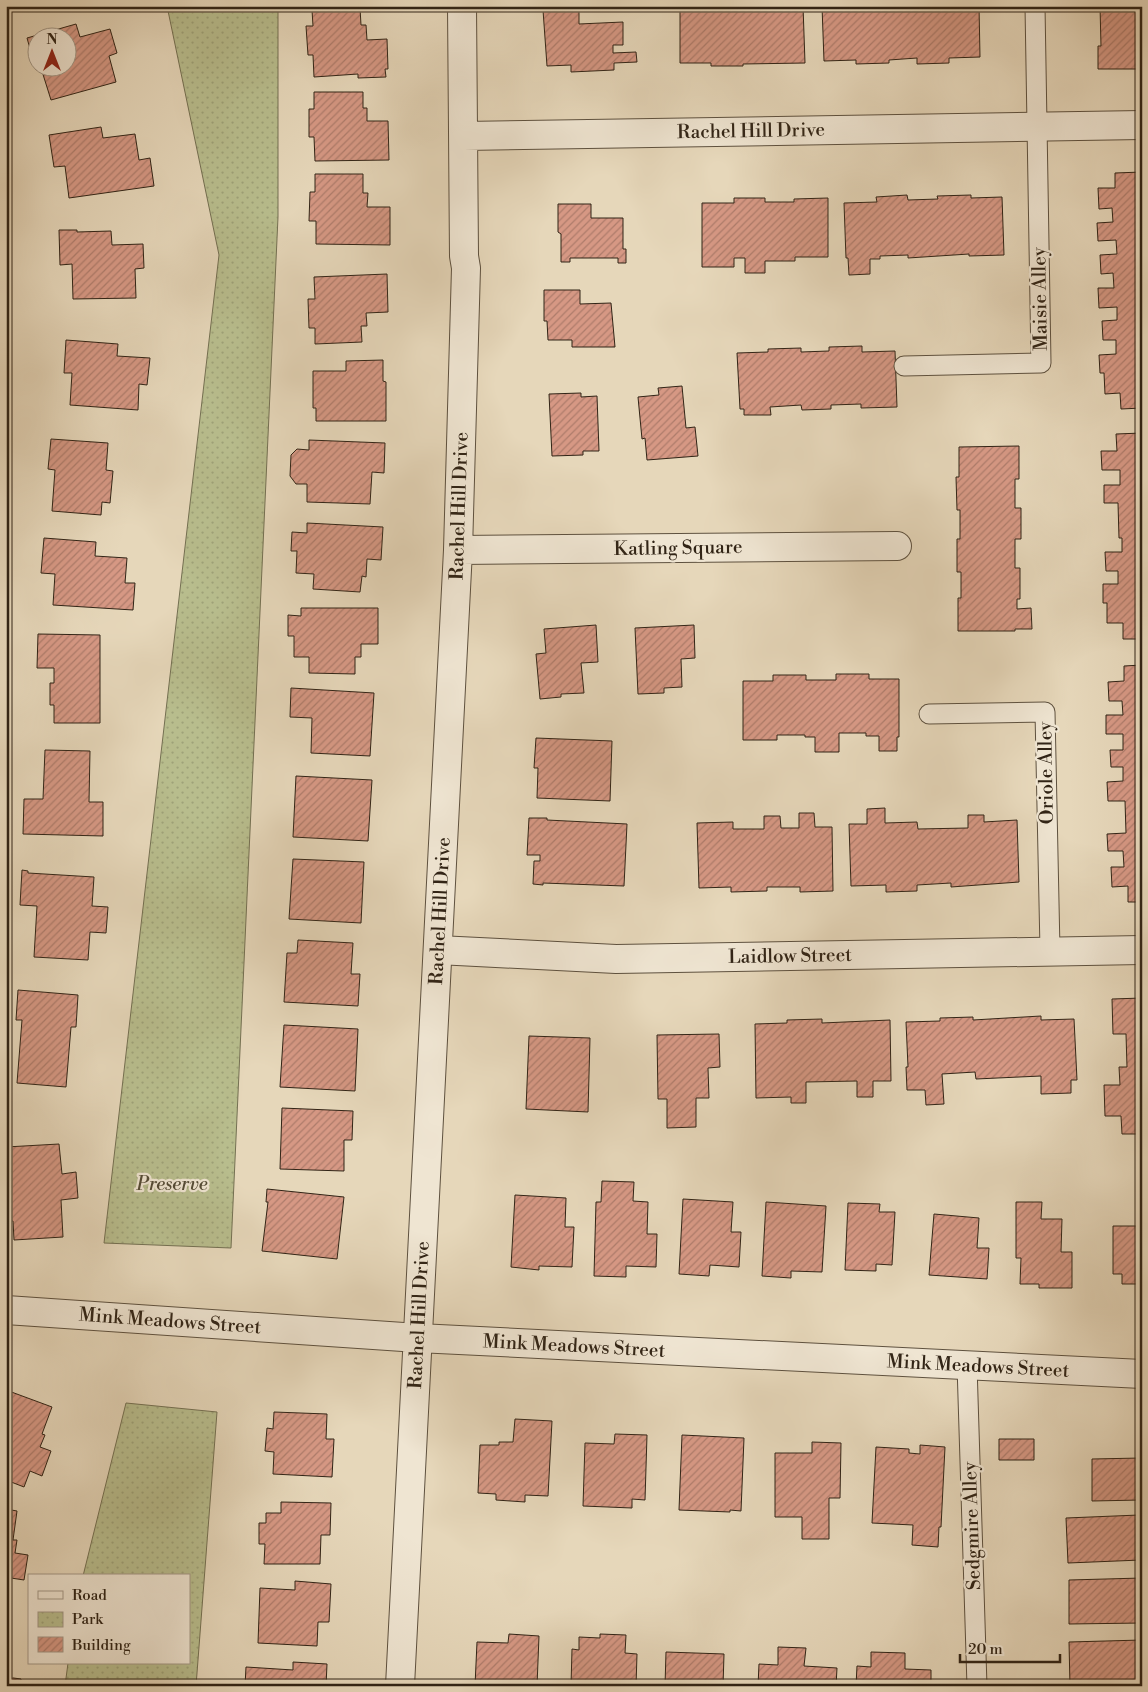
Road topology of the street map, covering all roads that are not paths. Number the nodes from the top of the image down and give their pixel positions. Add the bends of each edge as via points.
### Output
1 (462, 6) edge
2 (1035, 6) edge
3 (1142, 125) edge
4 (1037, 127) junction
5 (464, 136) junction
6 (904, 366) dead end
7 (897, 546) dead end
8 (458, 550) junction
9 (929, 714) dead end
10 (438, 950) junction
11 (1050, 950) junction
12 (1142, 950) edge
13 (6, 1310) edge
14 (418, 1338) junction
15 (967, 1365) junction
16 (1142, 1374) edge
17 (400, 1686) edge
18 (977, 1686) edge

1 - 5 street, Rachel Hill Drive
2 - 4 lane
3 - 4 street, Rachel Hill Drive
4 - 5 street, Rachel Hill Drive
4 - 6 lane, Maisie Alley via 1041,363
5 - 8 street, Rachel Hill Drive via 466,268
7 - 8 street, Katling Square
8 - 10 street, Rachel Hill Drive
9 - 11 lane, Oriole Alley via 1045,712
10 - 11 street, Laidlow Street via 616,959
10 - 14 street, Rachel Hill Drive
11 - 12 street, Laidlow Street
13 - 14 street, Mink Meadows Street
14 - 15 street, Mink Meadows Street
14 - 17 street, Rachel Hill Drive
15 - 16 street, Mink Meadows Street
15 - 18 lane, Sedgmire Alley

